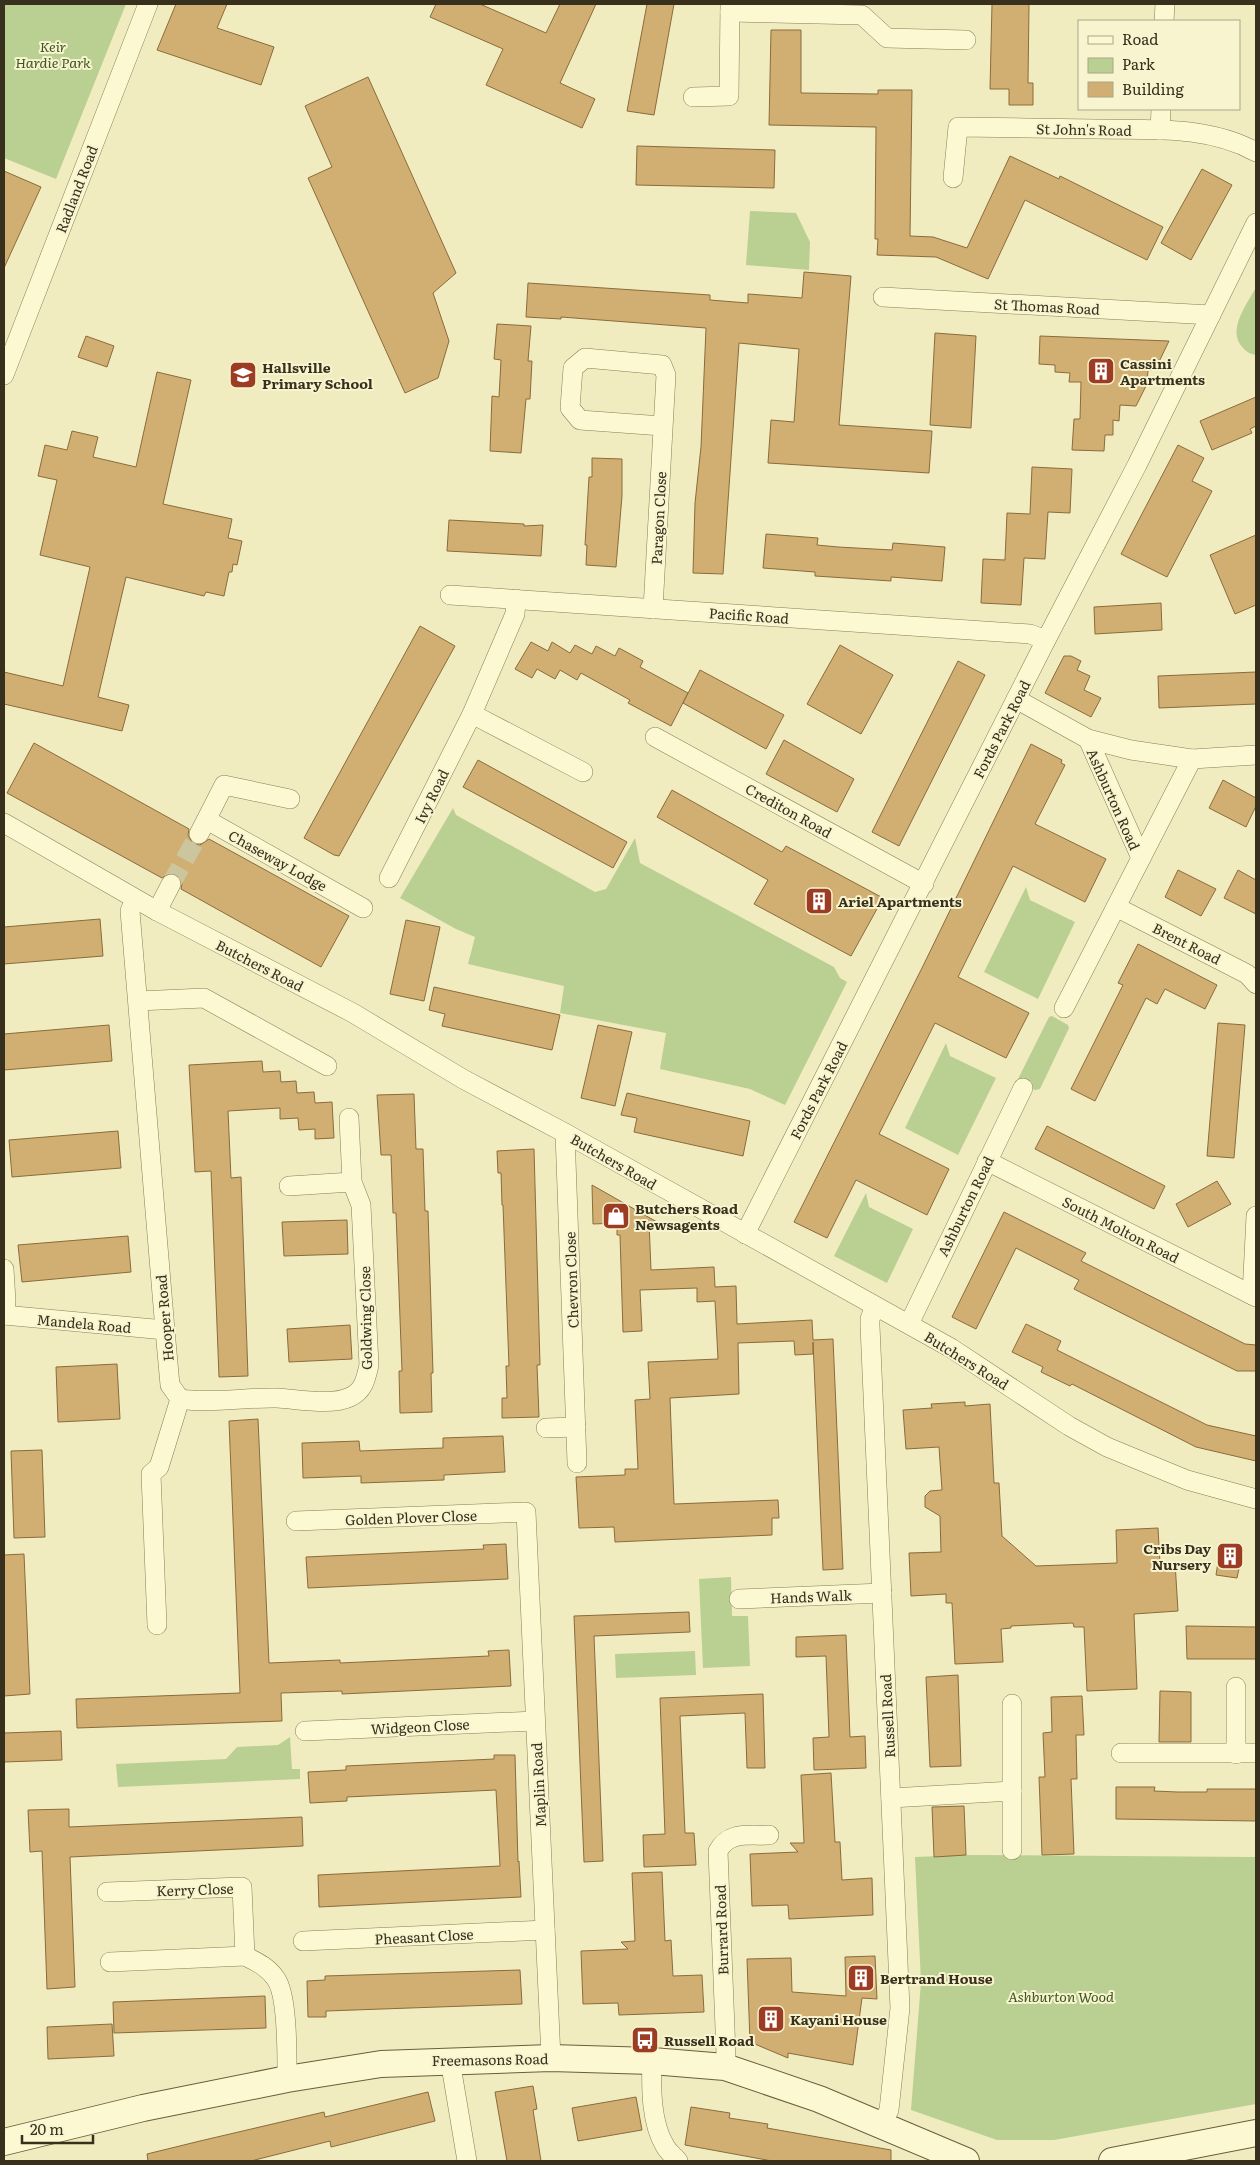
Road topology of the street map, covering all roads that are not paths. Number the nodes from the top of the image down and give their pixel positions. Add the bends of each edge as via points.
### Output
1 (148, 4) edge
2 (1165, 4) edge
3 (730, 8) edge
4 (1164, 20) edge
5 (966, 40) dead end
6 (693, 97) dead end
7 (1161, 110) edge
8 (1160, 130) junction
9 (1256, 152) edge
10 (953, 178) dead end
11 (1256, 224) edge
12 (883, 297) dead end
13 (1211, 315) junction
14 (4, 375) edge
15 (662, 426) junction
16 (450, 595) dead end
17 (516, 600) junction
18 (654, 609) junction
19 (1046, 640) junction
20 (1016, 699) junction
21 (472, 714) junction
22 (655, 736) dead end
23 (1088, 739) junction
24 (1256, 755) edge
25 (1192, 759) junction
26 (583, 772) dead end
27 (290, 799) dead end
28 (4, 824) edge
29 (1140, 858) junction
30 (389, 878) dead end
31 (171, 884) tunnel mouth
32 (924, 884) junction
33 (135, 899) junction
34 (1116, 906) junction
35 (363, 908) dead end
36 (157, 912) junction
37 (1256, 984) edge
38 (138, 1001) junction
39 (1064, 1008) dead end
40 (327, 1066) dead end
41 (1023, 1088) dead end
42 (349, 1118) dead end
43 (565, 1133) junction
44 (986, 1161) junction
45 (352, 1182) junction
46 (289, 1186) dead end
47 (1256, 1216) edge
48 (745, 1234) junction
49 (4, 1269) edge
50 (1254, 1296) edge
51 (876, 1306) junction
52 (4, 1315) edge
53 (909, 1324) junction
54 (164, 1330) junction
55 (180, 1399) junction
56 (576, 1426) junction
57 (546, 1428) dead end
58 (577, 1463) dead end
59 (1256, 1499) edge
60 (526, 1512) joint
61 (296, 1521) dead end
62 (882, 1594) junction
63 (739, 1599) dead end
64 (157, 1625) dead end
65 (1236, 1687) dead end
66 (1012, 1704) dead end
67 (535, 1721) junction
68 (305, 1732) dead end
69 (1120, 1753) dead end
70 (1256, 1753) edge
71 (1236, 1754) junction
72 (1012, 1791) junction
73 (891, 1798) junction
74 (769, 1835) dead end
75 (1012, 1850) dead end
76 (107, 1892) dead end
77 (544, 1930) junction
78 (303, 1941) dead end
79 (245, 1956) junction
80 (110, 1962) dead end
81 (551, 2058) junction
82 (450, 2060) junction
83 (652, 2061) junction
84 (725, 2067) junction
85 (287, 2080) junction
86 (882, 2125) junction
87 (1256, 2132) edge
88 (4, 2142) edge
89 (1193, 2154) edge
90 (467, 2161) edge
91 (678, 2161) edge
92 (966, 2161) edge
93 (1112, 2161) edge

1 - 14 street, Radland Road
2 - 4 street
3 - 5 street via 862,14 887,38
3 - 6 street via 729,96
7 - 8 street
8 - 9 street, St John's Road via 1206,133 1238,142
8 - 10 street, St John's Road via 958,127
11 - 13 street, Fords Park Road
12 - 13 street, St Thomas Road
13 - 19 street, Fords Park Road
15 - 15 street, Paragon Close via 666,375 662,365 585,358 573,368 570,408 580,420
15 - 18 street, Paragon Close
16 - 17 street, Pacific Road
17 - 18 street, Pacific Road
17 - 21 street, Ivy Road via 515,614
18 - 19 street, Pacific Road via 1030,634
19 - 20 street, Fords Park Road
20 - 23 street
20 - 32 street, Fords Park Road
21 - 26 street
21 - 30 street, Ivy Road
22 - 32 street, Crediton Road
23 - 25 street via 1131,750
23 - 29 street, Ashburton Road
24 - 25 street
25 - 29 street, Ashburton Road
27 - 35 street, Chaseway Lodge via 224,785 203,827
28 - 33 street, Butchers Road
29 - 34 street, Ashburton Road
31 - 36 street
32 - 48 street, Fords Park Road
33 - 36 street, Butchers Road
33 - 38 street, Hooper Road via 130,911
34 - 37 street, Brent Road via 1247,974
34 - 39 street, Ashburton Road
36 - 43 street, Butchers Road via 354,1012 463,1079
38 - 40 street via 204,998
38 - 54 street, Hooper Road
41 - 44 street, Ashburton Road
42 - 45 street, Goldwing Close
43 - 48 street, Butchers Road
43 - 56 street, Chevron Close
44 - 50 street, South Molton Road
44 - 53 street, Ashburton Road
45 - 46 street
45 - 55 street, Goldwing Close via 361,1205 368,1356 366,1381 358,1392 339,1400
47 - 50 street
48 - 51 street, Butchers Road
49 - 52 street
51 - 53 street, Butchers Road
51 - 62 street, Russell Road via 870,1319
52 - 54 street, Mandela Road
53 - 59 street, Butchers Road via 1107,1447 1187,1480
54 - 55 street, Hooper Road via 170,1385
55 - 64 street via 159,1467 151,1474
56 - 57 street
56 - 58 street, Chevron Close
60 - 61 street, Golden Plover Close
60 - 67 street, Maplin Road
62 - 63 street, Hands Walk
62 - 73 street, Russell Road
65 - 71 street
66 - 72 street
67 - 68 street, Widgeon Close
67 - 77 street, Maplin Road
69 - 71 street
70 - 71 street
72 - 73 street
72 - 75 street
73 - 86 street, Russell Road via 900,2008 889,2110
74 - 84 street, Burrard Road via 730,1837 718,1851
76 - 79 street, Kerry Close via 242,1887
77 - 78 street, Pheasant Close
77 - 81 street, Maplin Road
79 - 80 street
79 - 85 street via 264,1965 277,1979 283,1994
81 - 82 street, Freemasons Road
81 - 83 street, Freemasons Road
82 - 85 street, Freemasons Road via 381,2064
82 - 90 street
83 - 84 street, Freemasons Road
83 - 91 street via 657,2125 665,2146
84 - 86 street, Freemasons Road via 819,2099
85 - 88 street, Freemasons Road via 143,2108
86 - 92 street, Freemasons Road
87 - 89 street
89 - 93 street

